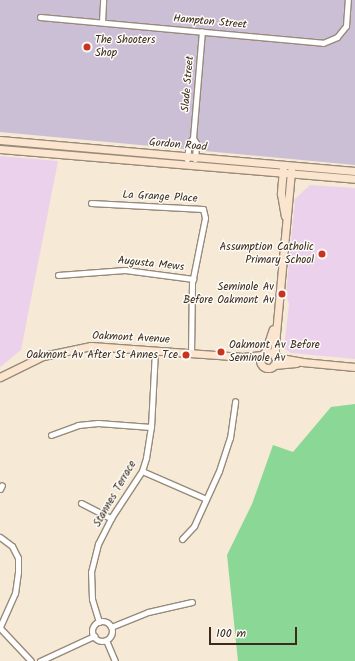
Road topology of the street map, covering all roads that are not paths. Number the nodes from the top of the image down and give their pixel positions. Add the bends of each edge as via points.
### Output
1 (103, 0) edge
2 (348, 0) edge
3 (40, 17) dead end
4 (102, 22) junction
5 (202, 31) junction
6 (0, 140) edge
7 (0, 149) edge
8 (191, 157) junction
9 (190, 166) junction
10 (283, 166) junction
11 (291, 166) junction
12 (355, 170) edge
13 (282, 174) junction
14 (291, 174) junction
15 (355, 179) edge
16 (91, 203) dead end
17 (286, 218) junction
18 (58, 275) dead end
19 (193, 279) junction
20 (277, 322) junction
21 (155, 350) junction
22 (191, 353) junction
23 (263, 354) junction
24 (274, 356) junction
25 (243, 357) junction
26 (302, 362) junction
27 (262, 365) junction
28 (274, 365) junction
29 (355, 367) edge
30 (0, 377) edge
31 (235, 401) dead end
32 (151, 427) junction
33 (51, 435) dead end
34 (142, 471) junction
35 (206, 498) junction
36 (81, 503) dead end
37 (111, 518) junction
38 (0, 537) edge
39 (182, 539) dead end
40 (192, 602) dead end
41 (99, 622) junction
42 (0, 627) edge
43 (111, 627) junction
44 (94, 636) junction
45 (106, 640) junction
46 (31, 661) edge
47 (40, 661) edge
48 (115, 661) edge

1 - 4 street
2 - 5 street, Hampton Street via 346,26 337,38 323,43
3 - 4 street, Hampton Street
4 - 5 street, Hampton Street
5 - 8 street, Slade Street via 193,138 189,142
6 - 8 street, Gordon Road
7 - 9 street, Gordon Road
8 - 9 street, Slade Street
8 - 10 street, Gordon Road
9 - 13 street, Gordon Road
10 - 11 street, Gordon Road
10 - 13 street
11 - 12 street, Gordon Road
11 - 14 street
13 - 14 street, Gordon Road
13 - 17 street via 281,194
14 - 15 street, Gordon Road
14 - 17 street
16 - 19 street, La Grange Place via 202,209 205,218
17 - 20 street
18 - 19 street, Augusta Mews via 125,270
19 - 22 street, La Grange Place
20 - 23 street
20 - 24 street
21 - 22 street, Oakmont Avenue
21 - 30 street, Oakmont Avenue via 109,346 73,348 32,360
21 - 32 street, Stannes Terrace
22 - 25 street, Oakmont Avenue
23 - 24 street, Oakmont Avenue
23 - 25 street, Oakmont Avenue
23 - 27 street
24 - 26 street
24 - 28 street
25 - 27 street, Oakmont Avenue
26 - 28 street
26 - 29 street
27 - 28 street via 267,368
31 - 35 street via 230,438 219,472
32 - 33 street via 98,423 78,425
32 - 34 street, Stannes Terrace
34 - 35 street
34 - 37 street, Stannes Terrace
35 - 39 street via 194,526
36 - 37 street
37 - 41 street, Stannes Terrace via 98,544 91,572 92,599
38 - 42 street via 12,546 18,558 18,572 15,593
40 - 43 street via 148,612
41 - 43 street via 107,622
41 - 44 street via 93,627
42 - 46 street
43 - 45 street via 111,635
44 - 45 street via 99,640
44 - 47 street
45 - 48 street

